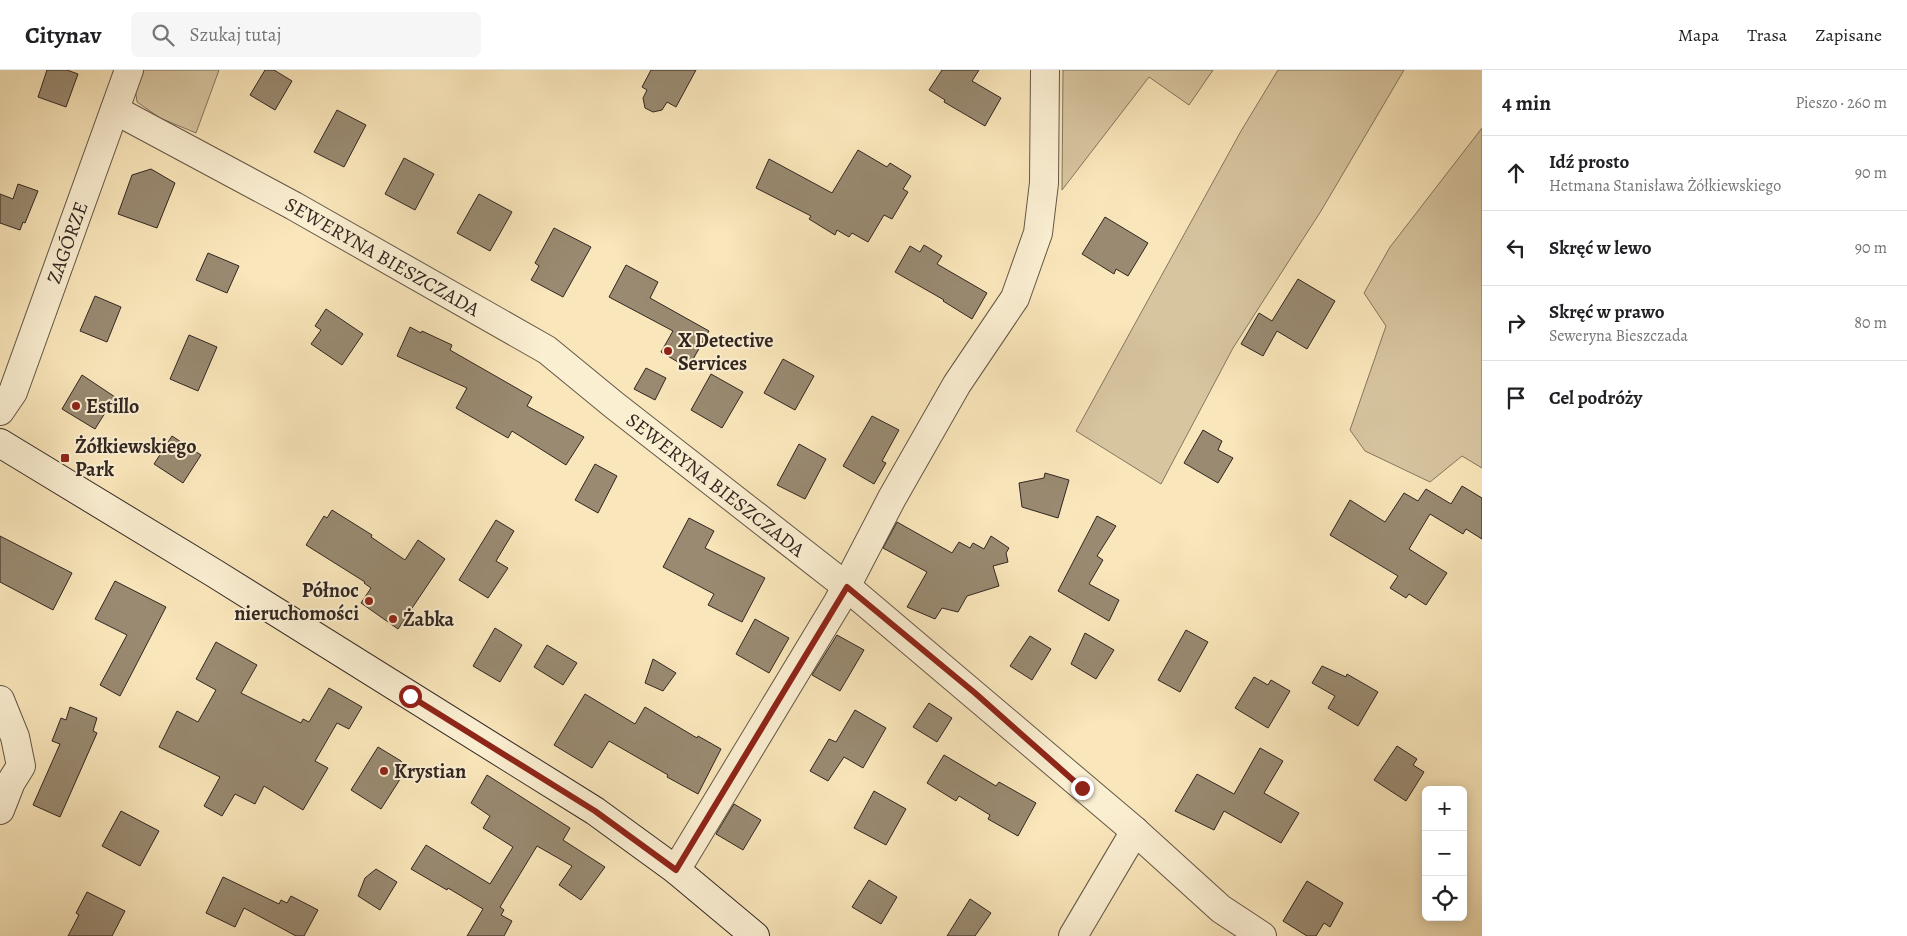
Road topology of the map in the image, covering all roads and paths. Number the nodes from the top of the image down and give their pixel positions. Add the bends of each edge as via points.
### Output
1 (129, 70) edge
2 (1045, 70) edge
3 (115, 110) junction
4 (0, 411) edge
5 (0, 443) edge
6 (847, 587) junction
7 (0, 700) edge
8 (0, 810) edge
9 (1135, 831) junction
10 (676, 870) junction
11 (754, 936) edge
12 (1073, 936) edge
13 (1262, 936) edge

1 - 3 street, ZAGÓRZE
2 - 6 street via 1044,182 1038,233 1015,298 958,384 892,498
3 - 4 street, ZAGÓRZE via 13,392
3 - 6 street, SEWERYNA BIESZCZADA via 294,206 547,350
5 - 10 street via 586,805
6 - 9 street, SEWERYNA BIESZCZADA
6 - 10 street
7 - 8 street via 15,737 21,766
9 - 12 street
9 - 13 street, SEWERYNA BIESZCZADA via 1221,909
10 - 11 street

